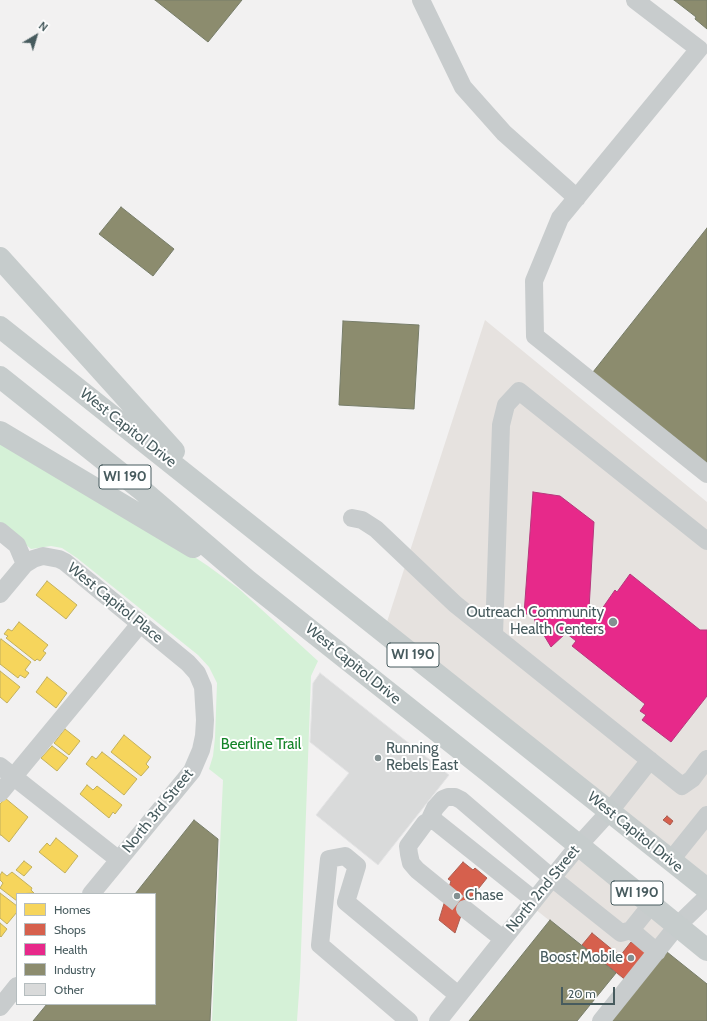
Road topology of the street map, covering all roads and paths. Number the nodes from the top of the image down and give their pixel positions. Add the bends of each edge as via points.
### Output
1 (422, 0) edge
2 (635, 0) edge
3 (577, 198) junction
4 (0, 258) edge
5 (0, 327) edge
6 (0, 377) edge
7 (0, 432) edge
8 (707, 474) edge
9 (216, 498) junction
10 (352, 518) dead end
11 (0, 531) edge
12 (707, 541) edge
13 (25, 564) junction
14 (247, 580) junction
15 (0, 594) edge
16 (140, 624) junction
17 (494, 635) junction
18 (197, 673) joint
19 (707, 759) edge
20 (650, 760) junction
21 (6, 771) edge
22 (0, 792) edge
23 (610, 811) junction
24 (707, 816) edge
25 (429, 821) junction
26 (579, 845) junction
27 (119, 860) junction
28 (671, 860) junction
29 (552, 878) junction
30 (706, 888) edge
31 (444, 892) tunnel mouth
32 (92, 893) edge
33 (534, 900) junction
34 (346, 902) junction
35 (324, 904) junction
36 (652, 905) junction
37 (466, 909) tunnel mouth
38 (678, 926) junction
39 (631, 930) junction
40 (503, 939) junction
41 (707, 950) edge
42 (657, 952) junction
43 (16, 987) edge
44 (458, 996) junction
45 (0, 1006) edge
46 (409, 1021) edge
47 (438, 1021) edge
48 (601, 1021) edge

1 - 3 street via 463,86 504,133
2 - 3 street via 699,49
3 - 8 street via 560,218 534,281 536,336
4 - 9 main road
5 - 9 main road, West Capitol Drive / WI 190
6 - 14 main road, West Capitol Drive / WI 190 via 143,491
7 - 14 main road
9 - 23 main road, West Capitol Drive / WI 190
10 - 17 street via 362,520 376,529 455,604
11 - 13 street via 17,545
12 - 17 street via 519,391 506,405 502,425
13 - 15 street
13 - 16 street, West Capitol Place via 42,556 54,557 65,562
14 - 26 main road, West Capitol Drive / WI 190
16 - 18 street, West Capitol Place
16 - 21 street
17 - 20 street
18 - 27 street, North 3rd Street via 203,687 205,720 198,759 192,771
19 - 20 street via 692,779 682,786
20 - 23 street, North 2nd Street
21 - 22 street
21 - 27 street
23 - 26 street, North 2nd Street
23 - 28 main road, West Capitol Drive / WI 190
24 - 28 street
25 - 29 street via 443,799 454,797 461,800
25 - 31 street via 411,841 408,846 409,854 417,870
25 - 33 street via 435,821
26 - 29 street, North 2nd Street
26 - 36 main road, West Capitol Drive / WI 190
27 - 32 street, North 3rd Street
28 - 30 main road, West Capitol Drive / WI 190
29 - 33 street, North 2nd Street
29 - 39 street via 621,933
30 - 38 street
33 - 40 street, North 2nd Street
34 - 35 street
34 - 35 street via 356,866 345,856 329,859
34 - 44 street
35 - 46 street via 320,945
36 - 38 main road, West Capitol Drive / WI 190
36 - 39 street
37 - 40 street
38 - 41 main road, West Capitol Drive / WI 190
38 - 42 street
39 - 42 street
40 - 44 street, North 2nd Street
42 - 48 street
43 - 45 street
44 - 47 street, North 2nd Street

